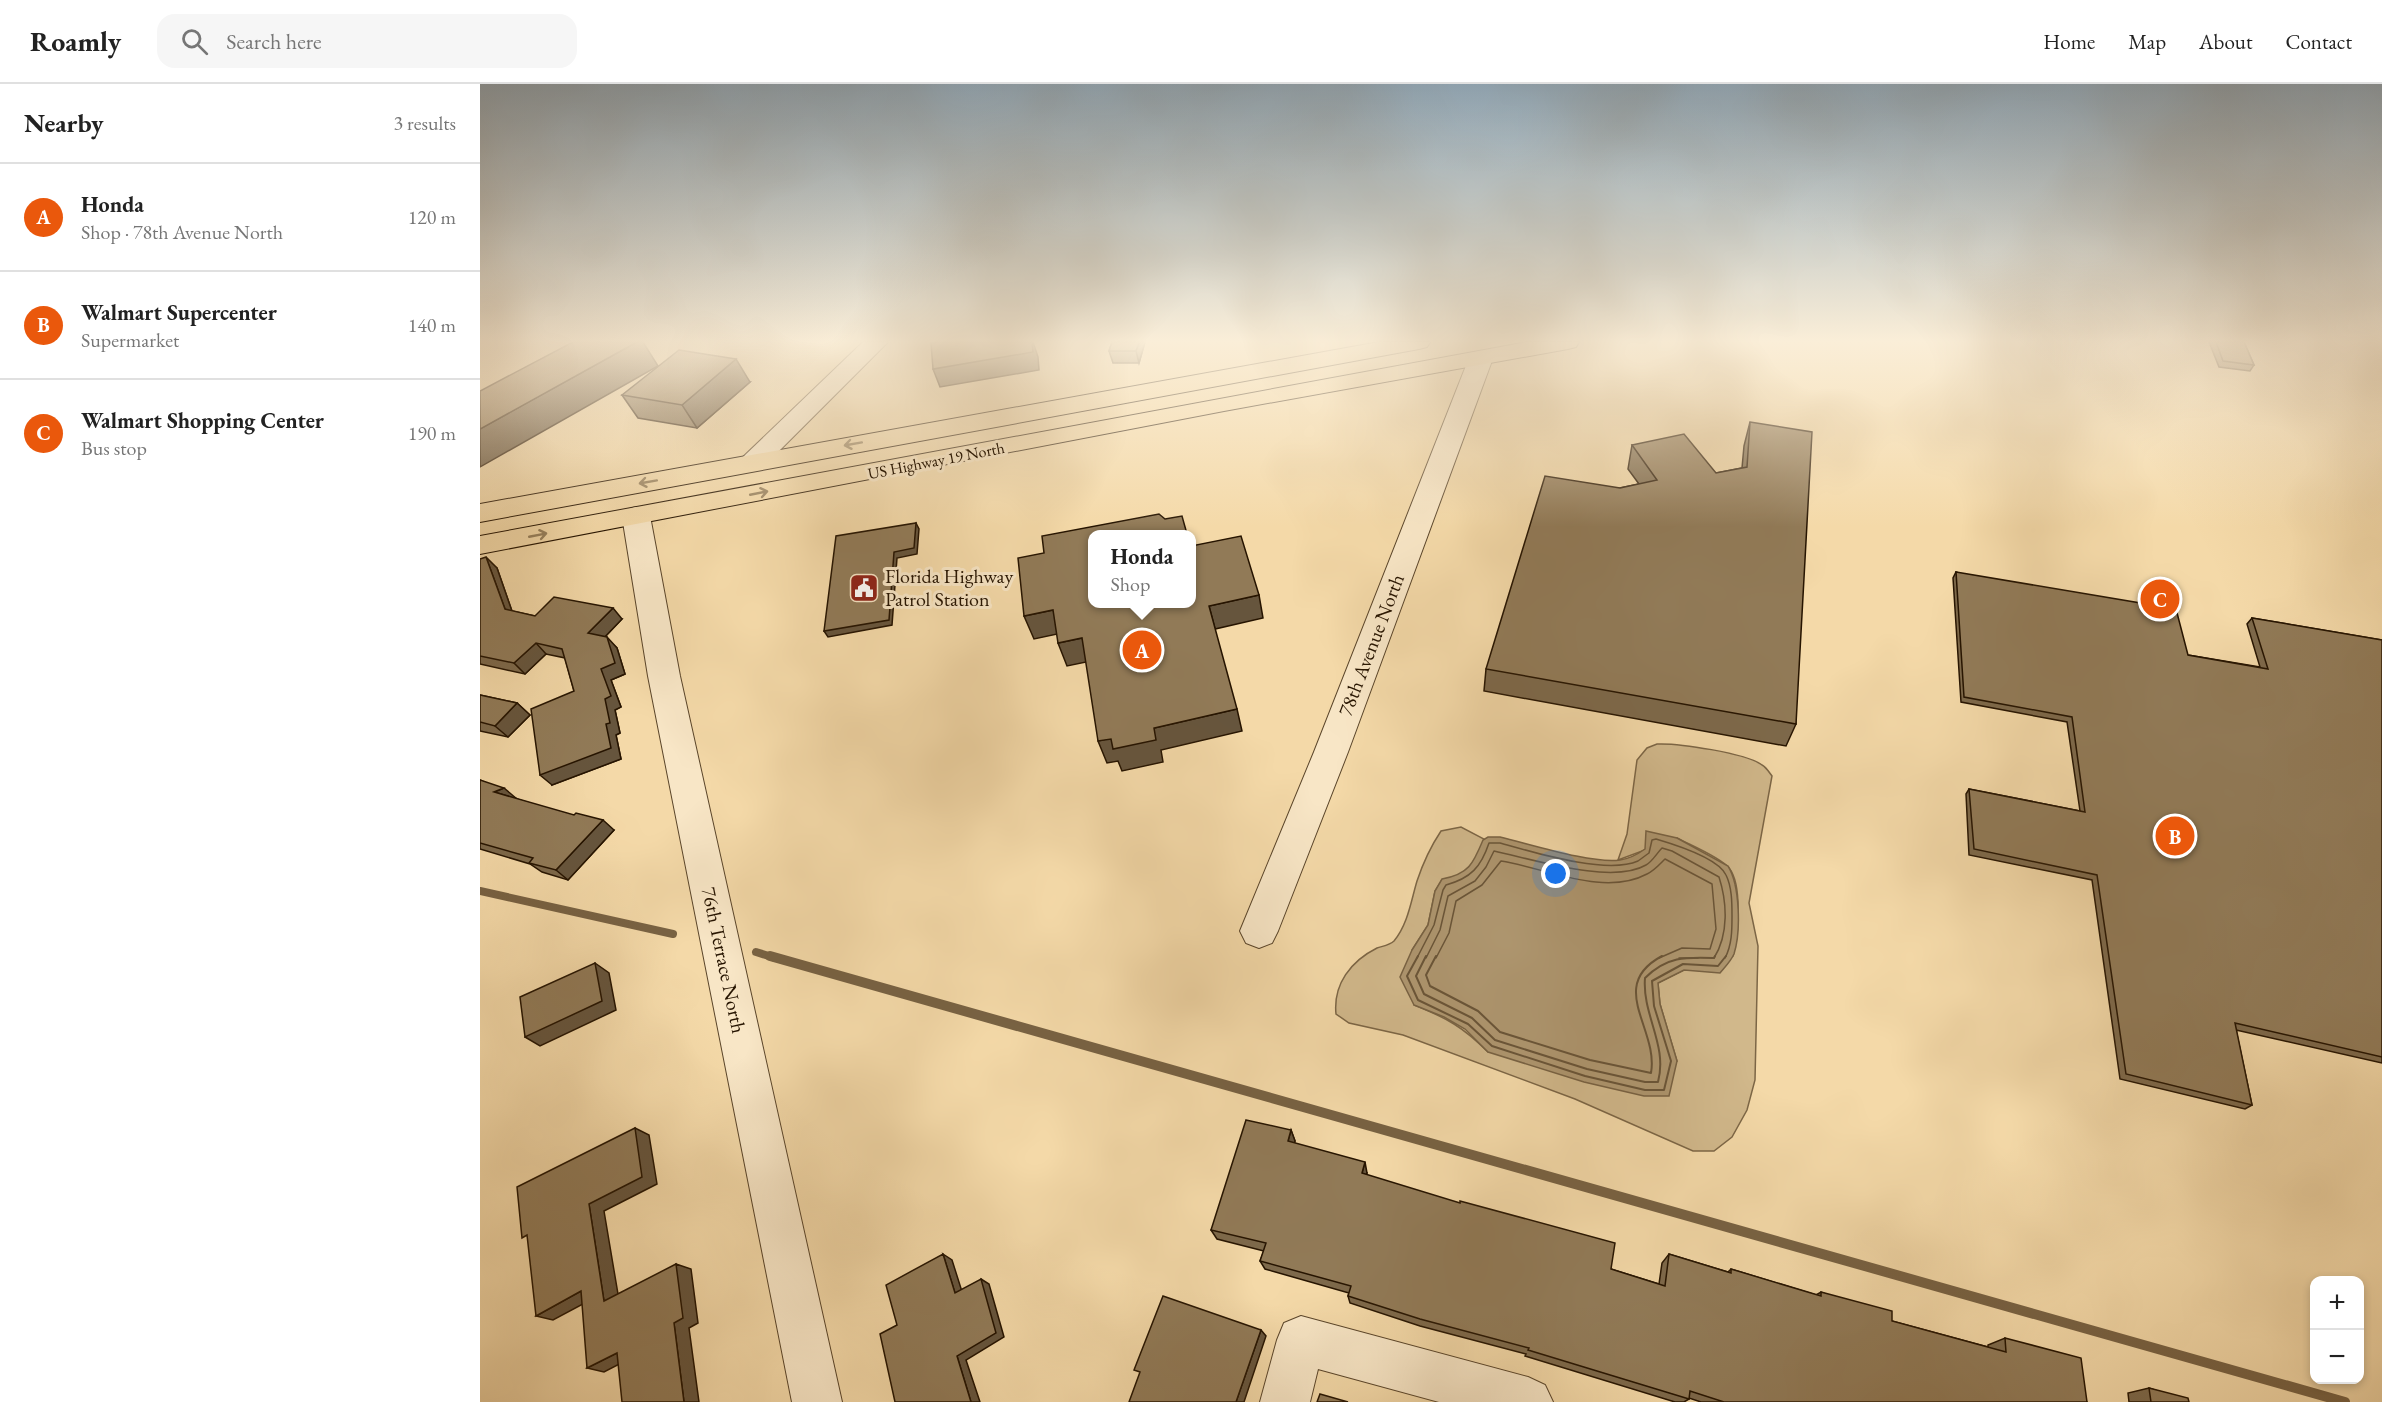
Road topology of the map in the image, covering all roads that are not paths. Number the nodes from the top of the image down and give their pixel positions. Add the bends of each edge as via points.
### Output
1 (813, 404) edge
2 (1080, 404) edge
3 (1226, 404) edge
4 (1459, 404) edge
5 (752, 463) junction
6 (480, 513) edge
7 (636, 516) junction
8 (480, 545) edge
9 (1259, 931) dead end
10 (817, 1402) edge
11 (1285, 1402) edge
12 (1528, 1402) edge

1 - 5 street
2 -> 5 highway, US Highway 19 North
7 -> 3 highway, US Highway 19 North
4 - 9 street, 78th Avenue North via 1331,752
5 -> 6 highway, US Highway 19 North
8 -> 7 highway, US Highway 19 North
7 - 10 street, 76th Terrace North via 660,653
11 - 12 street via 1301,1340

